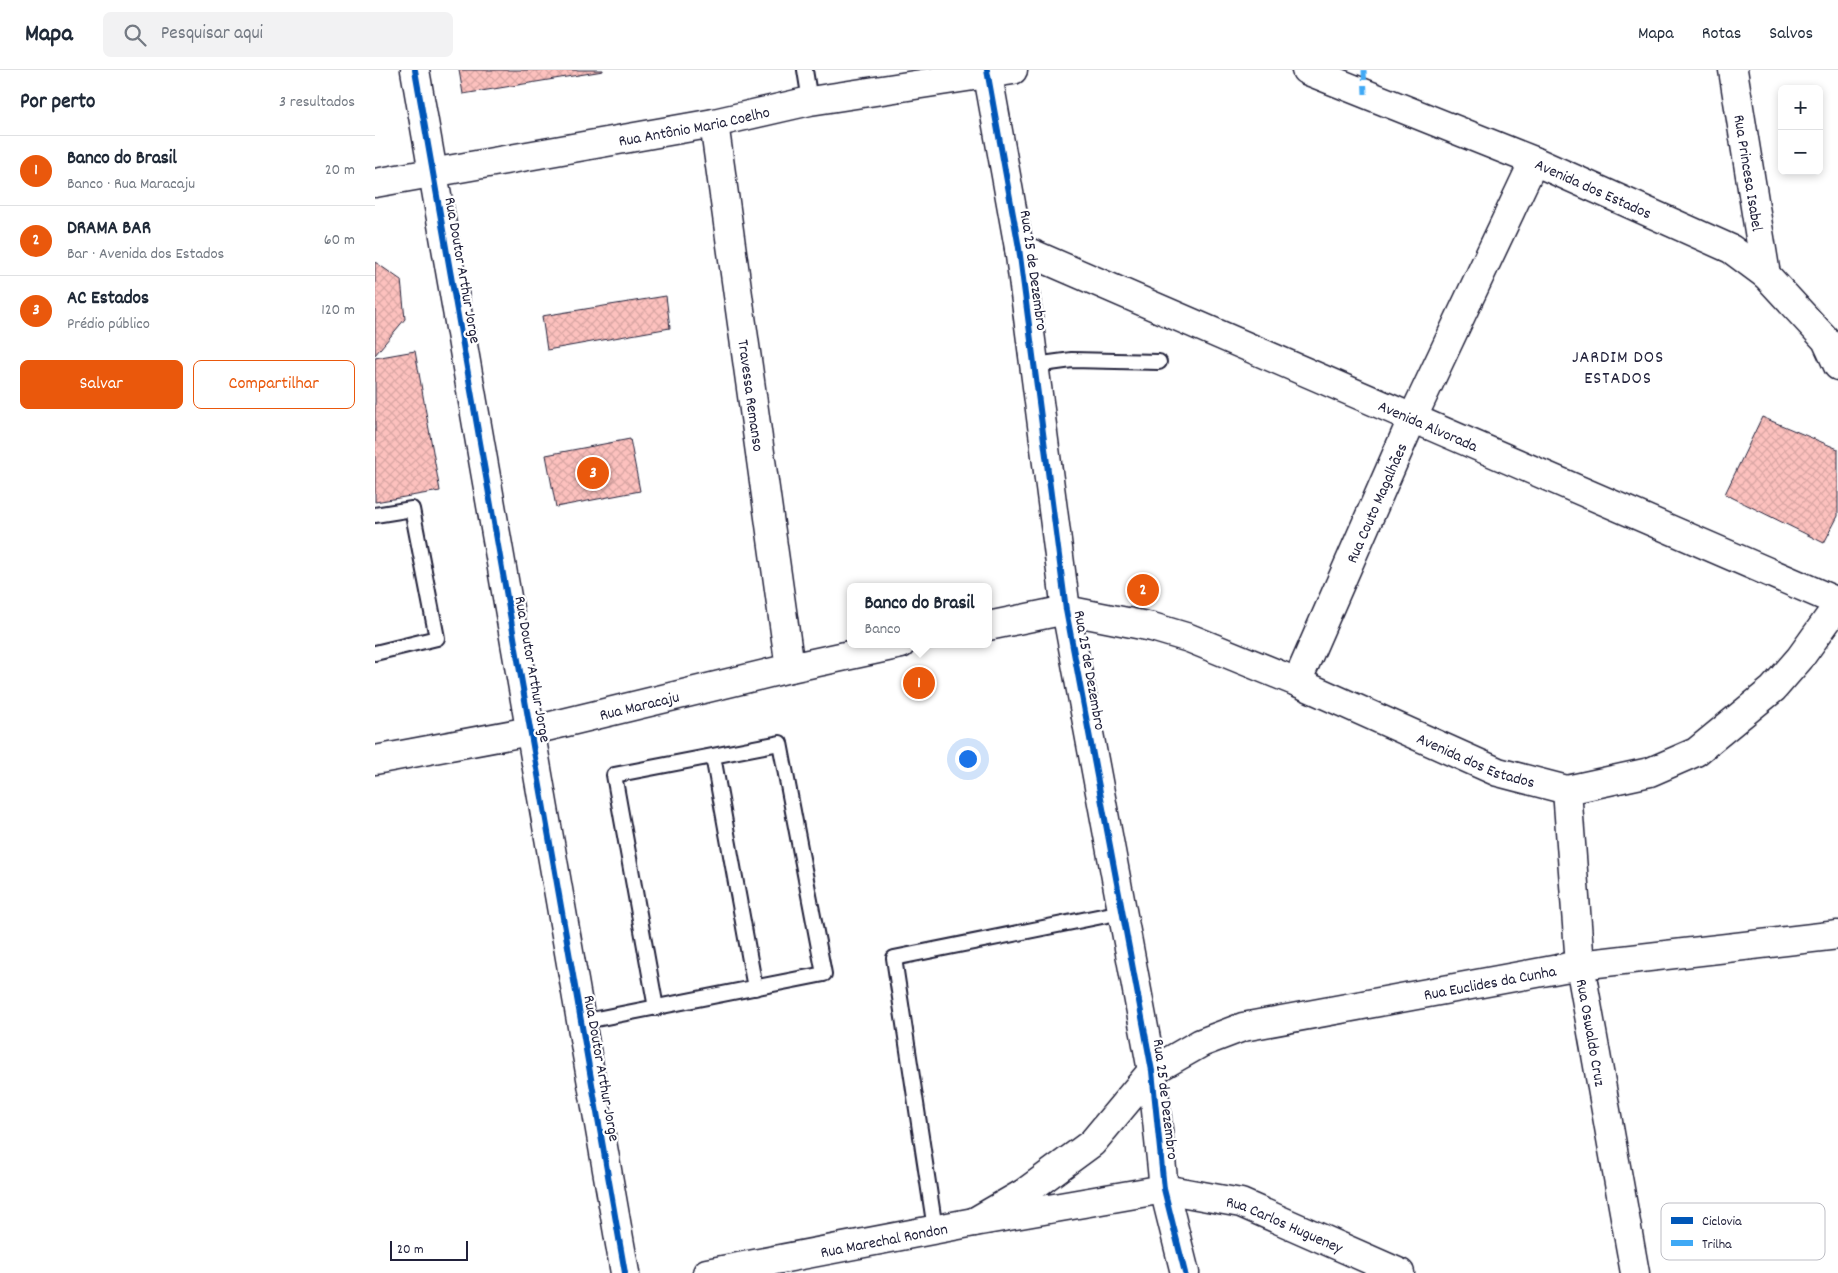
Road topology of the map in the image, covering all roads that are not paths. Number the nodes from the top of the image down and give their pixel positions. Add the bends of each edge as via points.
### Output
1 (415, 70) edge
2 (805, 70) edge
3 (1307, 70) edge
4 (1733, 70) edge
5 (996, 71) edge
6 (810, 101) junction
7 (714, 123) junction
8 (1534, 161) junction
9 (433, 173) junction
10 (375, 183) edge
11 (1019, 248) junction
12 (1766, 275) junction
13 (1159, 362) dead end
14 (1035, 365) junction
15 (1838, 366) edge
16 (1413, 417) junction
17 (375, 515) edge
18 (1838, 604) edge
19 (1066, 610) junction
20 (992, 625) edge
21 (882, 648) edge
22 (375, 653) edge
23 (790, 668) junction
24 (1297, 682) junction
25 (530, 731) junction
26 (713, 756) junction
27 (375, 760) edge
28 (1567, 790) junction
29 (1122, 912) junction
30 (1838, 935) edge
31 (1580, 964) junction
32 (755, 988) junction
33 (656, 1008) junction
34 (581, 1022) junction
35 (1152, 1071) junction
36 (1164, 1189) junction
37 (974, 1222) junction
38 (935, 1230) junction
39 (625, 1273) edge
40 (707, 1273) edge
41 (1185, 1273) edge
42 (1400, 1273) edge
43 (1635, 1273) edge

1 - 9 street, Rua Doutor Arthur Jorge
2 - 6 lane
3 - 8 street, Avenida dos Estados
4 - 12 street, Rua Princesa Isabel
5 - 6 street, Rua Antônio Maria Coelho
5 - 11 street, Rua 25 de Dezembro
6 - 7 street, Rua Antônio Maria Coelho
7 - 9 street, Rua Antônio Maria Coelho
7 - 23 street, Travessa Remanso
8 - 12 street, Avenida dos Estados via 1731,250
8 - 16 street, Rua Couto Magalhães
9 - 10 street, Rua Antônio Maria Coelho
9 - 25 street, Rua Doutor Arthur Jorge
11 - 14 street, Rua 25 de Dezembro
11 - 16 street, Avenida Alvorada
12 - 15 street, Avenida dos Estados via 1826,340
13 - 14 lane via 1072,360
14 - 19 street, Rua 25 de Dezembro
16 - 18 street, Avenida Alvorada
16 - 24 street, Rua Couto Magalhães
17 - 22 lane via 412,509 437,638
18 - 28 street, Avenida dos Estados via 1800,658 1773,689 1696,752 1650,772
19 - 20 street
19 - 24 street, Avenida dos Estados via 1152,627 1189,638
19 - 29 street, Rua 25 de Dezembro
21 - 23 street, Rua Maracaju
23 - 25 street, Rua Maracaju
24 - 28 street, Avenida dos Estados via 1497,772
25 - 27 street, Rua Maracaju
25 - 34 street, Rua Doutor Arthur Jorge
26 - 32 lane
26 - 32 lane via 780,743 824,974
26 - 33 lane via 614,775
28 - 31 street, Rua Oswaldo Cruz
29 - 35 street, Rua 25 de Dezembro
29 - 38 lane via 894,958
30 - 31 street, Rua Euclides da Cunha
31 - 35 street, Rua Euclides da Cunha via 1243,1028 1201,1043
31 - 43 street, Rua Oswaldo Cruz
32 - 33 lane
33 - 34 lane
34 - 39 street, Rua Doutor Arthur Jorge
35 - 36 street, Rua 25 de Dezembro
35 - 37 street, Rua Marechal Rondon via 1092,1143 1025,1193
36 - 37 street, Rua Marechal Rondon
36 - 41 street, Rua 25 de Dezembro
36 - 42 street, Rua Carlos Hugueney via 1241,1203
37 - 38 street, Rua Marechal Rondon
38 - 40 street, Rua Marechal Rondon

